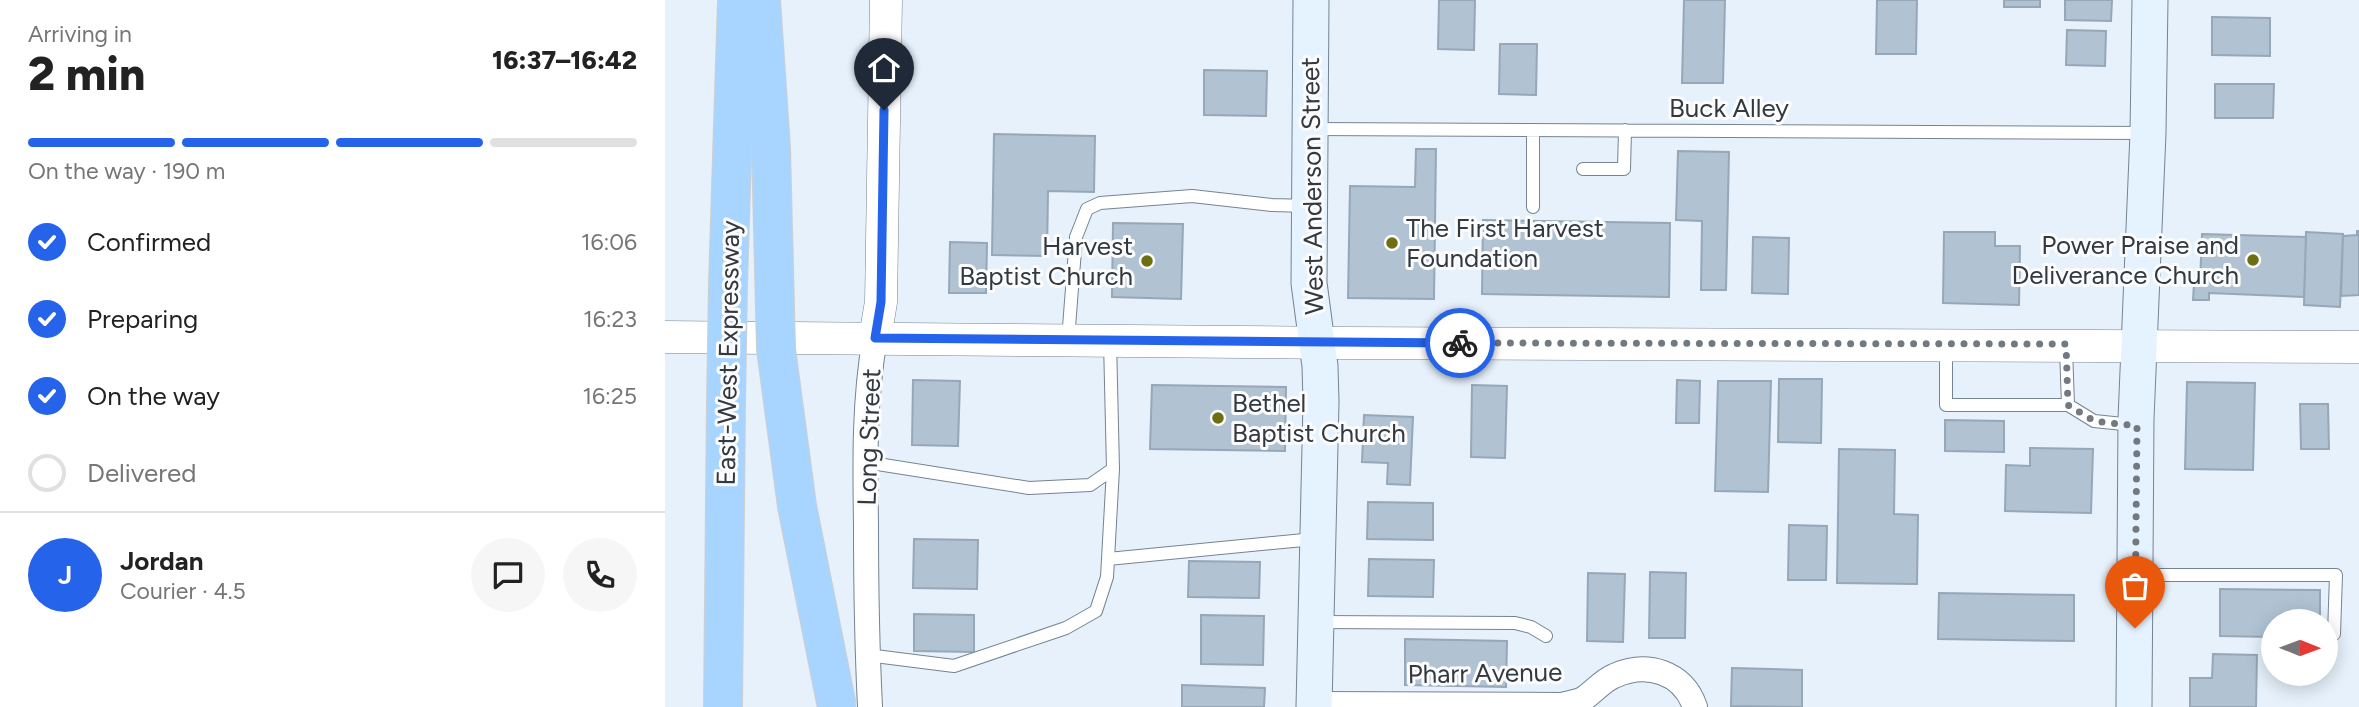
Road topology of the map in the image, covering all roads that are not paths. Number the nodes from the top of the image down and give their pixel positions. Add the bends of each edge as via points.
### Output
1 (737, 0) edge
2 (761, 0) edge
3 (886, 0) edge
4 (1311, 0) edge
5 (2150, 0) edge
6 (1310, 129) junction
7 (1533, 130) junction
8 (1625, 131) junction
9 (2148, 133) junction
10 (1583, 169) dead end
11 (1309, 206) junction
12 (1533, 207) dead end
13 (665, 337) edge
14 (875, 338) junction
15 (1068, 340) junction
16 (1110, 340) junction
17 (1316, 342) junction
18 (1946, 344) junction
19 (2066, 344) junction
20 (2139, 345) junction
21 (2359, 347) edge
22 (2068, 405) junction
23 (2137, 426) junction
24 (865, 461) junction
25 (1113, 469) junction
26 (1318, 538) junction
27 (1108, 559) junction
28 (2135, 575) junction
29 (2335, 609) edge
30 (1316, 621) junction
31 (1546, 636) dead end
32 (867, 655) junction
33 (723, 693) edge
34 (1690, 696) edge
35 (1314, 706) edge
36 (837, 707) edge
37 (870, 707) edge
38 (2134, 707) edge

1 - 33 highway, East-West Expressway, bridge
2 - 36 highway, bridge via 779,374 797,506
3 - 14 street, Long Street via 881,302
4 - 6 main road, West Anderson Street
5 - 9 main road
6 - 7 lane, Buck Alley
6 - 11 main road, West Anderson Street
7 - 8 lane, Buck Alley
7 - 12 lane
8 - 9 lane, Buck Alley
8 - 10 lane via 1624,169
9 - 20 main road
11 - 15 lane via 1192,196 1100,203 1087,209 1076,237
11 - 17 main road, West Anderson Street via 1309,283
13 - 14 street
14 - 15 street
14 - 24 street, Long Street via 867,382
15 - 16 street
16 - 17 street
16 - 25 lane
17 - 18 street
17 - 26 main road, West Anderson Street via 1321,401
18 - 19 street
18 - 22 lane via 1946,405
19 - 20 street
19 - 22 lane
20 - 21 street
20 - 23 main road
22 - 23 lane via 2094,421
23 - 28 main road
24 - 25 lane via 1029,488 1090,485
24 - 32 street, Long Street
25 - 27 lane
26 - 27 lane
26 - 30 main road, West Anderson Street
27 - 32 lane via 1096,611 1066,628 954,666
28 - 29 lane via 2336,575
28 - 38 main road
30 - 31 lane via 1515,623
30 - 35 main road, West Anderson Street
32 - 37 street, Long Street
34 - 35 street, Pharr Avenue via 1669,674 1650,669 1611,677 1582,700 1562,705

